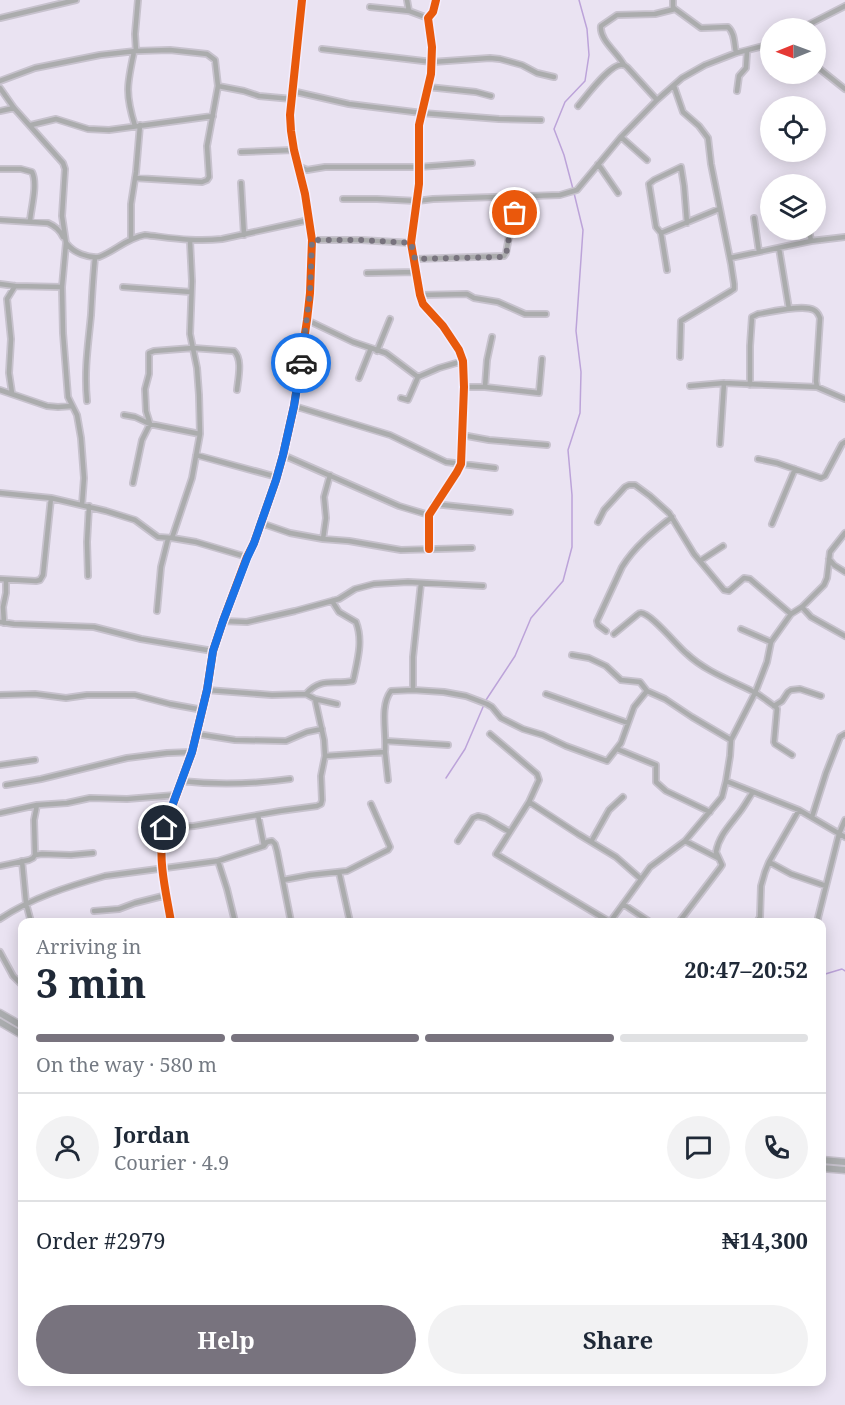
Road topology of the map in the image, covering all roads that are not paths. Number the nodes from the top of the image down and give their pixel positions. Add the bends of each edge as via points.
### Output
1 (76, 0) edge
2 (138, 0) edge
3 (302, 0) edge
4 (407, 0) edge
5 (436, 0) edge
6 (673, 0) edge
7 (370, 7) dead end
8 (675, 9) junction
9 (844, 9) edge
10 (409, 11) junction
11 (0, 18) edge
12 (428, 18) junction
13 (824, 18) edge
14 (760, 47) edge
15 (322, 49) dead end
16 (135, 51) junction
17 (747, 51) junction
18 (736, 53) junction
19 (432, 62) junction
20 (624, 65) junction
21 (826, 74) edge
22 (554, 77) dead end
23 (0, 81) edge
24 (218, 86) junction
25 (674, 86) junction
26 (428, 87) junction
27 (0, 88) edge
28 (845, 89) edge
29 (292, 91) junction
30 (736, 91) dead end
31 (491, 96) dead end
32 (292, 99) junction
33 (657, 100) junction
34 (578, 106) dead end
35 (14, 108) junction
36 (0, 111) edge
37 (422, 113) junction
38 (213, 116) junction
39 (541, 120) dead end
40 (31, 125) junction
41 (137, 126) junction
42 (621, 137) junction
43 (294, 150) junction
44 (241, 152) dead end
45 (647, 159) dead end
46 (472, 163) dead end
47 (598, 164) junction
48 (298, 166) junction
49 (419, 167) junction
50 (0, 169) edge
51 (135, 178) junction
52 (241, 183) dead end
53 (618, 193) dead end
54 (518, 197) junction
55 (344, 199) dead end
56 (417, 201) junction
57 (720, 209) junction
58 (754, 218) dead end
59 (0, 220) edge
60 (309, 220) junction
61 (30, 221) junction
62 (687, 223) junction
63 (661, 233) junction
64 (244, 235) junction
65 (845, 237) edge
66 (131, 239) junction
67 (312, 240) junction
68 (189, 241) junction
69 (811, 241) joint
70 (66, 243) junction
71 (411, 243) junction
72 (779, 248) junction
73 (759, 252) junction
74 (94, 258) junction
75 (730, 258) junction
76 (415, 259) junction
77 (667, 270) dead end
78 (417, 272) junction
79 (367, 273) dead end
80 (0, 284) edge
81 (15, 286) junction
82 (62, 287) junction
83 (123, 287) dead end
84 (191, 292) junction
85 (420, 296) junction
86 (789, 309) junction
87 (546, 314) dead end
88 (390, 319) dead end
89 (307, 320) junction
90 (492, 337) dead end
91 (193, 348) junction
92 (371, 348) junction
93 (377, 351) junction
94 (680, 357) dead end
95 (542, 359) dead end
96 (463, 361) junction
97 (418, 377) junction
98 (358, 378) dead end
99 (724, 383) junction
100 (750, 385) junction
101 (690, 386) dead end
102 (464, 387) junction
103 (485, 387) junction
104 (817, 387) junction
105 (0, 390) edge
106 (237, 390) dead end
107 (12, 393) junction
108 (401, 398) dead end
109 (845, 399) edge
110 (87, 401) dead end
111 (72, 406) junction
112 (294, 406) junction
113 (124, 415) dead end
114 (150, 424) junction
115 (200, 434) junction
116 (462, 435) junction
117 (845, 442) edge
118 (720, 444) dead end
119 (547, 445) dead end
120 (196, 455) junction
121 (283, 455) junction
122 (758, 459) dead end
123 (460, 464) junction
124 (495, 468) dead end
125 (795, 470) junction
126 (330, 475) junction
127 (277, 477) junction
128 (133, 483) dead end
129 (0, 493) edge
130 (51, 498) junction
131 (434, 504) junction
132 (82, 505) junction
133 (89, 506) junction
134 (510, 512) dead end
135 (429, 515) junction
136 (672, 517) junction
137 (598, 522) dead end
138 (261, 524) junction
139 (772, 524) dead end
140 (845, 533) edge
141 (170, 538) junction
142 (323, 539) junction
143 (723, 546) dead end
144 (472, 548) dead end
145 (429, 549) junction
146 (247, 558) junction
147 (829, 560) junction
148 (699, 561) junction
149 (845, 572) edge
150 (88, 576) dead end
151 (3, 580) edge
152 (420, 583) junction
153 (483, 586) dead end
154 (332, 601) junction
155 (802, 607) junction
156 (157, 611) dead end
157 (791, 614) junction
158 (223, 621) junction
159 (2, 622) edge
160 (741, 629) dead end
161 (606, 632) dead end
162 (614, 634) dead end
163 (845, 636) edge
164 (771, 642) junction
165 (213, 651) junction
166 (572, 655) dead end
167 (207, 690) junction
168 (413, 690) junction
169 (647, 691) junction
170 (755, 693) junction
171 (306, 694) junction
172 (546, 694) dead end
173 (0, 695) edge
174 (821, 696) dead end
175 (315, 699) junction
176 (337, 704) dead end
177 (774, 706) junction
178 (203, 710) junction
179 (628, 723) junction
180 (322, 729) junction
181 (197, 734) junction
182 (490, 734) dead end
183 (845, 734) edge
184 (731, 740) junction
185 (386, 741) junction
186 (448, 745) dead end
187 (617, 749) junction
188 (192, 752) junction
189 (385, 752) junction
190 (792, 755) dead end
191 (325, 756) junction
192 (35, 760) dead end
193 (0, 765) edge
194 (290, 779) dead end
195 (388, 780) dead end
196 (181, 781) junction
197 (726, 781) junction
198 (6, 784) dead end
199 (753, 792) junction
200 (176, 795) junction
201 (623, 797) dead end
202 (529, 802) junction
203 (371, 804) dead end
204 (37, 805) junction
205 (799, 810) junction
206 (710, 812) junction
207 (0, 813) edge
208 (258, 815) junction
209 (812, 817) junction
210 (845, 820) edge
211 (164, 828) junction
212 (510, 832) junction
213 (839, 834) junction
214 (845, 837) edge
215 (458, 841) dead end
216 (685, 841) junction
217 (591, 842) junction
218 (264, 846) junction
219 (93, 853) dead end
220 (35, 855) junction
221 (718, 858) junction
222 (22, 861) junction
223 (218, 861) junction
224 (769, 862) junction
225 (0, 866) edge
226 (161, 869) junction
227 (339, 872) junction
228 (641, 879) junction
229 (284, 880) junction
230 (826, 886) junction
231 (166, 895) junction
232 (26, 903) junction
233 (623, 904) junction
234 (94, 911) dead end
235 (30, 918) edge
236 (170, 918) edge
237 (234, 918) edge
238 (290, 918) edge
239 (349, 918) edge
240 (603, 918) edge
241 (613, 918) edge
242 (644, 918) edge
243 (682, 918) edge
244 (759, 918) edge
245 (818, 918) edge
246 (0, 919) edge
247 (0, 952) edge
248 (18, 981) edge
249 (0, 1013) edge
250 (0, 1022) edge
251 (18, 1024) edge
252 (18, 1033) edge
253 (826, 1160) edge
254 (845, 1162) edge
255 (826, 1168) edge
256 (845, 1170) edge

1 - 11 street
2 - 16 street
3 - 29 street
4 - 10 street
5 - 12 street
6 - 8 street
7 - 10 street
8 - 18 street via 700,28 728,27 733,33
8 - 20 street via 617,15 601,26 604,39
9 - 13 street
10 - 12 street
12 - 19 street
14 - 17 street
15 - 19 street
16 - 23 street via 39,67
16 - 24 street via 207,54 214,60
16 - 41 street via 127,92
17 - 18 street
17 - 30 street via 746,68
18 - 25 street via 705,65
19 - 22 street via 500,59
19 - 26 street
20 - 33 street
20 - 34 street via 615,66
21 - 28 street
24 - 32 street
24 - 38 street
25 - 33 street
25 - 57 street via 683,112 708,138
26 - 31 street
26 - 37 street
27 - 35 street
29 - 32 street
29 - 37 street via 349,104
32 - 43 street
33 - 42 street
35 - 36 street
35 - 40 street
37 - 39 street
37 - 49 street
38 - 41 street
38 - 51 street via 207,146 207,180
40 - 41 street via 56,118 88,129
40 - 70 street via 65,169 62,216
41 - 51 street
42 - 45 street
42 - 47 street
43 - 44 street
43 - 48 street
46 - 49 street
47 - 53 street
47 - 54 street via 578,190
48 - 49 street via 307,170
48 - 60 street
49 - 56 street
50 - 61 street via 21,169 35,177
51 - 66 street
52 - 64 street
54 - 56 street
54 - 76 street via 506,255
55 - 56 street
56 - 71 street
57 - 62 street
57 - 75 street
58 - 73 street
59 - 61 street
60 - 64 street
60 - 67 street
61 - 70 street via 54,225
62 - 63 street
62 - 63 street via 681,167 649,184 656,227
63 - 77 street
64 - 68 street
65 - 69 street
66 - 68 street via 145,235
66 - 74 street
67 - 71 street
67 - 89 street
68 - 84 street
69 - 72 street
70 - 74 street
70 - 82 street
71 - 76 street
72 - 73 street
72 - 86 street
73 - 75 street
74 - 110 street via 85,368
75 - 94 street via 734,289 681,321
76 - 78 street
78 - 79 street
78 - 85 street
80 - 81 street
81 - 82 street
81 - 107 street via 7,299
82 - 111 street via 67,387
83 - 84 street
84 - 91 street
85 - 87 street via 467,294 525,314
85 - 96 street
86 - 100 street via 753,317
86 - 104 street via 810,309 819,314
88 - 93 street
89 - 92 street
89 - 112 street
90 - 103 street
91 - 106 street via 238,354
91 - 114 street via 149,354 145,389
91 - 115 street via 200,394
92 - 93 street
92 - 98 street
93 - 97 street
95 - 103 street via 539,393
96 - 97 street
96 - 102 street
97 - 108 street via 408,400
99 - 100 street
99 - 101 street
99 - 118 street
100 - 104 street
102 - 103 street
102 - 116 street
104 - 109 street
105 - 107 street
107 - 111 street via 47,406
111 - 132 street via 81,438
112 - 121 street
112 - 123 street via 390,435 446,462
113 - 114 street
114 - 115 street
114 - 128 street via 142,440
115 - 120 street
116 - 119 street
116 - 123 street
117 - 125 street via 823,477
120 - 127 street
120 - 141 street via 192,478
121 - 126 street
121 - 127 street
122 - 125 street
123 - 124 street
123 - 131 street
125 - 139 street
126 - 135 street
126 - 142 street via 323,502
127 - 138 street
129 - 130 street
130 - 132 street
130 - 151 street via 40,580
131 - 134 street
131 - 135 street
132 - 133 street
133 - 141 street via 135,520 158,537
133 - 150 street
135 - 145 street
136 - 137 street via 631,484 608,505
136 - 148 street
136 - 161 street via 644,540 622,567 597,621
138 - 142 street
138 - 146 street
140 - 147 street via 830,552
141 - 146 street
141 - 156 street
142 - 145 street via 401,550
143 - 148 street
144 - 145 street
146 - 158 street
147 - 149 street
147 - 155 street via 824,585
148 - 157 street via 724,590 729,591 744,578 750,579
151 - 159 street via 6,592
152 - 153 street
152 - 154 street via 365,585
152 - 168 street
154 - 158 street via 258,620
154 - 171 street via 339,612 356,621 359,630 360,650 353,681 320,683
155 - 157 street
155 - 163 street
157 - 164 street
158 - 165 street
159 - 165 street via 94,627
160 - 164 street
162 - 170 street via 637,615 645,614 696,662
164 - 170 street
165 - 167 street
166 - 169 street via 606,666 621,681 640,682
167 - 171 street
167 - 178 street
168 - 185 street via 391,691 388,696
168 - 187 street via 461,694 487,704 501,718 523,729 604,761
169 - 179 street via 634,707
169 - 184 street
170 - 177 street
170 - 184 street
171 - 175 street
172 - 179 street
173 - 178 street via 135,695
174 - 177 street via 791,690
175 - 176 street
175 - 180 street
177 - 190 street via 775,744
178 - 181 street
179 - 187 street
180 - 181 street via 286,741 235,740
180 - 191 street
181 - 188 street
182 - 202 street via 537,774 539,780
183 - 209 street via 840,737
184 - 197 street
185 - 186 street
185 - 189 street
187 - 206 street via 656,765 656,782 666,791
188 - 196 street
188 - 198 street via 127,758
189 - 191 street
189 - 195 street
191 - 208 street via 321,804
192 - 193 street
194 - 196 street via 237,783
196 - 200 street
197 - 199 street
197 - 206 street via 722,797
199 - 205 street
199 - 221 street via 721,836
200 - 204 street via 90,798
200 - 211 street
201 - 217 street via 609,810
202 - 212 street
202 - 217 street
203 - 227 street via 390,847
204 - 207 street
204 - 220 street
205 - 209 street
205 - 224 street
206 - 216 street
208 - 211 street
208 - 218 street
209 - 213 street
210 - 213 street
211 - 226 street
212 - 215 street via 478,816
212 - 240 street via 496,854
213 - 214 street
213 - 230 street
216 - 221 street
216 - 228 street via 656,861
217 - 228 street
218 - 223 street
218 - 229 street via 272,841 275,844
219 - 220 street
220 - 222 street
221 - 243 street via 722,865
222 - 225 street
222 - 232 street
223 - 226 street
223 - 237 street
224 - 230 street
224 - 244 street via 761,886
226 - 231 street
226 - 232 street via 88,880
227 - 229 street
227 - 239 street
228 - 233 street
229 - 238 street
230 - 245 street
231 - 234 street via 119,909
231 - 236 street
232 - 235 street
232 - 246 street
233 - 241 street
233 - 242 street
247 - 248 street
249 - 251 main road
250 - 252 main road
253 - 254 main road
255 - 256 main road

